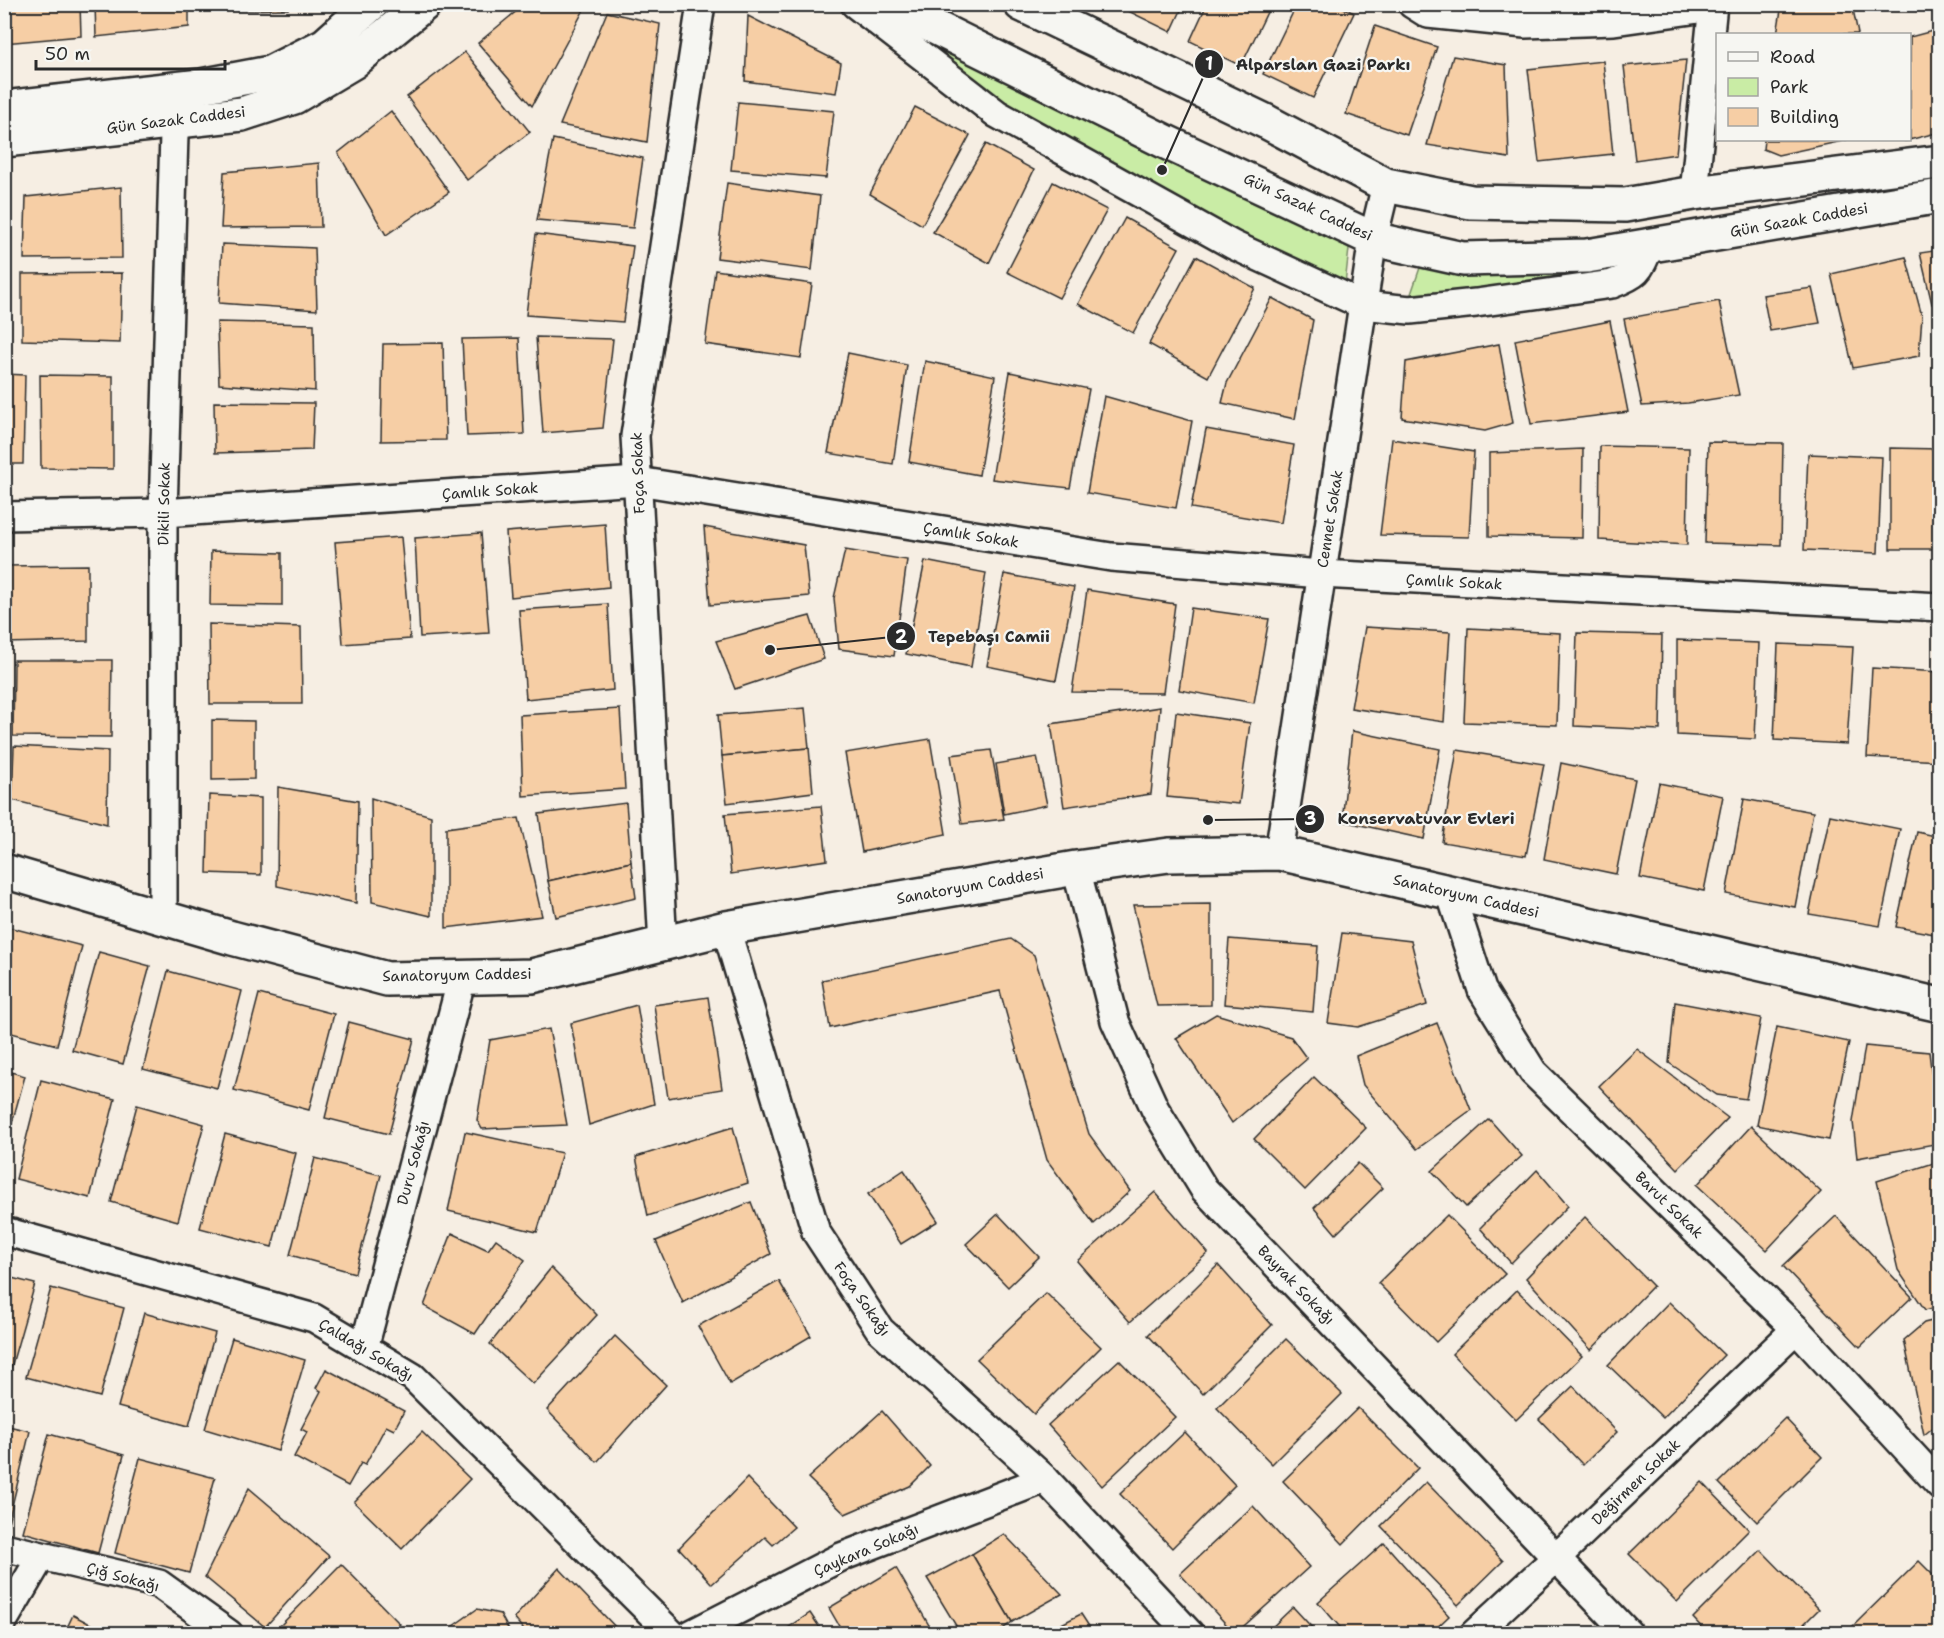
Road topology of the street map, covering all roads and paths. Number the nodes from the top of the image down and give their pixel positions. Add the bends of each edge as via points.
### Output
1 (371, 4) edge
2 (424, 4) edge
3 (701, 4) edge
4 (855, 4) edge
5 (888, 4) edge
6 (1021, 4) edge
7 (1412, 4) edge
8 (1713, 6) edge
9 (175, 105) junction
10 (4, 108) edge
11 (4, 140) edge
12 (1940, 162) edge
13 (1386, 185) junction
14 (1694, 193) junction
15 (1940, 196) edge
16 (1373, 239) junction
17 (1650, 245) junction
18 (1363, 305) junction
19 (638, 481) junction
20 (163, 513) junction
21 (4, 516) edge
22 (1321, 574) junction
23 (1940, 607) edge
24 (1279, 853) junction
25 (1076, 868) junction
26 (4, 871) edge
27 (1450, 892) junction
28 (163, 918) junction
29 (726, 928) junction
30 (663, 945) junction
31 (462, 978) junction
32 (1940, 1005) edge
33 (4, 1231) edge
34 (1796, 1329) junction
35 (364, 1348) junction
36 (1045, 1479) junction
37 (1940, 1485) edge
38 (4, 1547) edge
39 (41, 1557) junction
40 (1557, 1557) junction
41 (4, 1620) edge
42 (229, 1634) edge
43 (672, 1634) edge
44 (692, 1634) edge
45 (1190, 1634) edge
46 (1474, 1634) edge
47 (1629, 1634) edge

1 - 9 main road, Gün Sazak Caddesi via 325,45 270,72 201,86
2 - 9 main road, Gün Sazak Caddesi via 352,62 294,97 242,114
3 - 19 street, Foça Sokak via 635,436
4 - 18 street via 997,114 1233,245
5 - 16 main road, Gün Sazak Caddesi
6 - 13 main road via 1267,122
7 - 8 street via 1428,14 1525,24 1614,21
8 - 14 street
9 - 10 main road, Gün Sazak Caddesi
9 - 11 main road, Gün Sazak Caddesi
9 - 20 street, Dikili Sokak
12 - 14 main road
13 - 14 main road via 1471,202 1625,205
13 - 16 street, Cennet Sokak
15 - 17 main road, Gün Sazak Caddesi
16 - 17 main road, Gün Sazak Caddesi via 1463,259 1587,256
16 - 18 street, Cennet Sokak
17 - 18 street via 1639,270 1612,284 1410,310
18 - 22 street, Cennet Sokak
19 - 20 street, Çamlık Sokak
19 - 22 street, Çamlık Sokak via 1111,557
19 - 30 street, Foça Sokak
20 - 21 street, Çamlık Sokak
20 - 28 street, Dikili Sokak
22 - 23 street, Çamlık Sokak
22 - 24 street, Cennet Sokak
24 - 25 main road, Sanatoryum Caddesi via 1170,855
24 - 27 main road, Sanatoryum Caddesi
25 - 29 main road, Sanatoryum Caddesi
25 - 40 street, Bayrak Sokağı via 1114,1021 1155,1109 1204,1189
26 - 28 main road, Sanatoryum Caddesi
27 - 32 main road, Sanatoryum Caddesi
27 - 34 street, Barut Sokak via 1482,990 1533,1072
28 - 31 main road, Sanatoryum Caddesi via 387,979
29 - 30 main road, Sanatoryum Caddesi
29 - 36 street, Foça Sokağı via 816,1232 880,1330
30 - 31 main road, Sanatoryum Caddesi via 532,976
31 - 35 street, Duru Sokağı
33 - 35 street, Çaldağı Sokağı via 314,1318
34 - 37 street, Barut Sokak
34 - 40 street, Değirmen Sokak
35 - 43 street, Çaldağı Sokağı via 413,1377
36 - 44 street, Çaykara Sokağı via 841,1557
36 - 45 street, Foça Sokağı
38 - 39 street, Çığ Sokağı
39 - 41 street
39 - 42 street, Çığ Sokağı via 159,1584
40 - 46 street, Değirmen Sokak
40 - 47 street, Bayrak Sokağı

